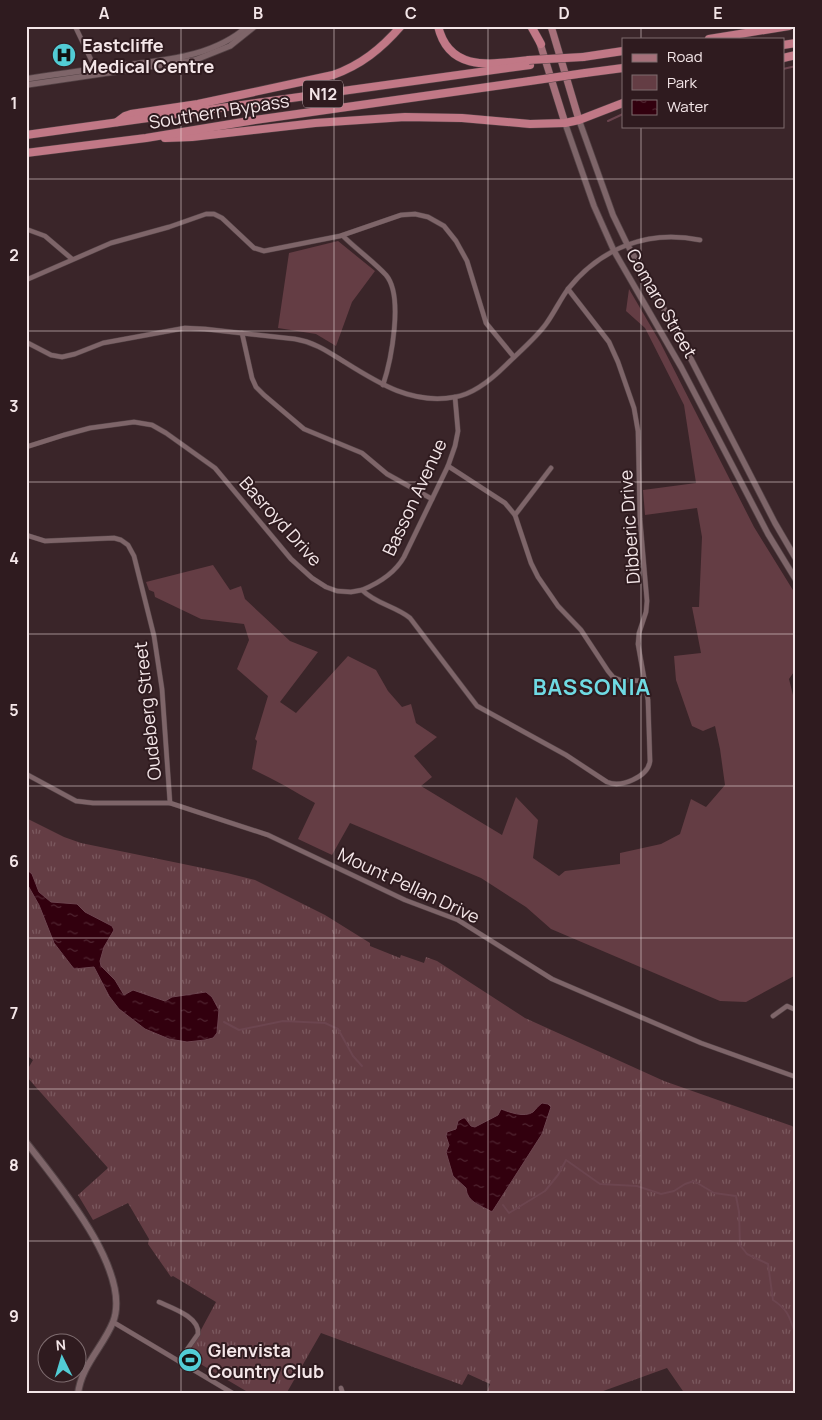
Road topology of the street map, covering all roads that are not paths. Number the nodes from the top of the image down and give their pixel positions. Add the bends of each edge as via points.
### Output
1 (75, 26) edge
2 (248, 26) edge
3 (255, 26) edge
4 (401, 26) edge
5 (438, 26) edge
6 (531, 26) edge
7 (535, 26) edge
8 (551, 26) edge
9 (789, 26) edge
10 (715, 38) edge
11 (541, 44) junction
12 (622, 51) edge
13 (529, 62) junction
14 (622, 68) edge
15 (96, 72) junction
16 (26, 79) edge
17 (26, 84) edge
18 (622, 103) edge
19 (579, 120) junction
20 (565, 123) junction
21 (116, 124) junction
22 (26, 135) edge
23 (146, 138) junction
24 (26, 153) edge
25 (26, 229) edge
26 (343, 236) junction
27 (700, 240) dead end
28 (627, 244) junction
29 (614, 251) junction
30 (72, 259) junction
31 (26, 280) edge
32 (568, 289) junction
33 (242, 333) junction
34 (26, 342) edge
35 (514, 357) junction
36 (383, 385) junction
37 (455, 397) junction
38 (26, 447) edge
39 (448, 466) junction
40 (551, 468) dead end
41 (432, 499) junction
42 (515, 514) junction
43 (26, 536) edge
44 (796, 558) edge
45 (796, 580) edge
46 (362, 590) junction
47 (644, 681) junction
48 (26, 774) edge
49 (170, 802) junction
50 (796, 1010) edge
51 (773, 1016) dead end
52 (796, 1077) edge
53 (26, 1142) edge
54 (159, 1302) dead end
55 (113, 1322) junction
56 (179, 1361) junction
57 (341, 1388) dead end
58 (78, 1394) edge
59 (234, 1394) edge
60 (343, 1394) edge

1 - 15 street
2 - 15 street via 230,40 202,52
3 - 15 street via 236,43 209,56 185,62
4 - 21 highway via 370,56 333,75 198,104 131,114
5 - 13 highway via 448,47 466,61 479,64
6 - 11 highway
7 - 11 main road, Comaro Street
8 - 19 main road, Comaro Street
9 - 10 highway
11 - 20 main road, Comaro Street
12 - 13 highway, Southern Bypass / N12, bridge
13 - 21 highway, Southern Bypass / N12
14 - 23 highway, Southern Bypass / N12, bridge
15 - 16 street
15 - 17 street
18 - 19 highway
19 - 20 highway
19 - 28 street, Comaro Street via 613,215
20 - 23 highway via 405,117 192,137
20 - 29 street, Comaro Street via 594,206
21 - 22 highway, Southern Bypass / N12
23 - 24 highway, Southern Bypass / N12
25 - 30 street via 45,236
26 - 30 street via 261,251 222,218 208,214 111,243
26 - 35 street via 381,220 410,213 444,226 467,261 486,323
26 - 36 street via 386,275 393,290 392,349
27 - 28 street via 665,236
28 - 29 street
28 - 44 street, Comaro Street
29 - 32 street via 587,270
29 - 45 street, Comaro Street
30 - 31 street
32 - 35 street via 546,324
32 - 47 street, Dibberic Drive via 609,342 637,420 639,510 647,600 638,644
33 - 34 street via 179,329 103,343 62,357
33 - 36 street via 315,344
33 - 41 street via 252,378 268,399 304,429 362,452 387,474
35 - 37 street via 483,384
36 - 37 street via 418,397
37 - 39 street, Basson Avenue via 458,434
38 - 46 street, Basroyd Drive via 90,428 134,422 152,425 215,468 291,559 312,578 338,591
39 - 41 street, Basson Avenue
39 - 42 street via 505,503
40 - 42 street
41 - 46 street, Basson Avenue via 397,567 379,582
42 - 47 street via 538,577 558,606 581,630 608,671 620,680
43 - 49 street, Oudeberg Street via 45,541 114,538 124,542 132,552 160,671
46 - 47 street, Dibberic Drive via 414,622 478,706 611,784 622,783 648,770 650,719
48 - 49 street, Mount Pellan Drive via 84,802
49 - 52 street, Mount Pellan Drive via 274,838 406,900 458,920 552,979 701,1043
50 - 51 street via 787,1006
53 - 55 main road via 84,1220 109,1269 117,1296
54 - 56 street via 199,1328
55 - 56 street
55 - 58 main road via 86,1370
56 - 59 street
57 - 60 street

